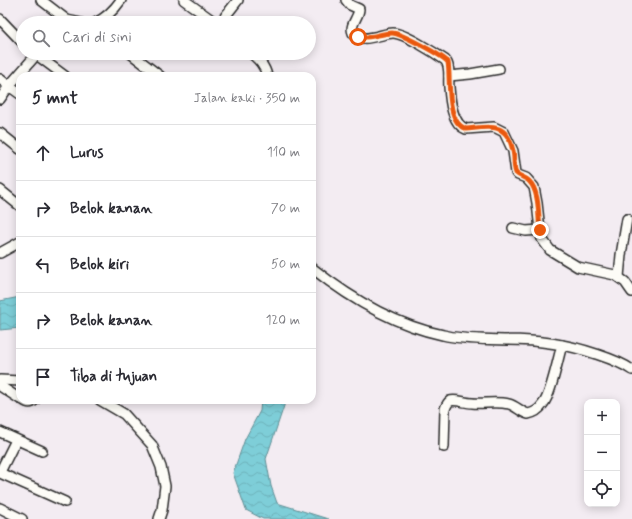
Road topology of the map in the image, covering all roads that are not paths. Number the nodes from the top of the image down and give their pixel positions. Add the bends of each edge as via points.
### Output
1 (41, 0) edge
2 (121, 0) edge
3 (184, 0) edge
4 (238, 0) edge
5 (346, 0) edge
6 (62, 16) edge
7 (107, 16) edge
8 (206, 16) edge
9 (225, 16) edge
10 (0, 19) edge
11 (16, 36) edge
12 (30, 60) edge
13 (43, 60) edge
14 (139, 60) edge
15 (259, 60) edge
16 (499, 69) dead end
17 (20, 72) edge
18 (60, 72) edge
19 (155, 72) edge
20 (266, 72) edge
21 (449, 76) junction
22 (16, 77) edge
23 (0, 79) edge
24 (9, 86) junction
25 (16, 91) edge
26 (0, 99) edge
27 (0, 133) edge
28 (16, 146) edge
29 (0, 190) edge
30 (16, 203) edge
31 (627, 219) dead end
32 (513, 228) dead end
33 (540, 230) junction
34 (16, 244) edge
35 (0, 253) edge
36 (316, 271) edge
37 (619, 277) junction
38 (632, 292) edge
39 (562, 344) junction
40 (632, 370) edge
41 (0, 380) edge
42 (16, 381) edge
43 (0, 386) edge
44 (16, 396) edge
45 (107, 404) edge
46 (0, 432) edge
47 (16, 440) junction
48 (444, 447) dead end
49 (42, 451) dead end
50 (0, 472) edge
51 (65, 502) dead end
52 (0, 508) edge
53 (22, 519) edge
54 (159, 519) edge

1 - 6 street
2 - 7 street
3 - 8 street
4 - 9 street
5 - 21 street via 359,10 352,30 355,36 368,38 395,33 404,36 445,60
10 - 11 street
12 - 17 street
13 - 18 street
14 - 19 street
15 - 20 street
16 - 21 street
21 - 33 street via 451,104 462,128 494,127 507,136 513,151 516,173 526,178 534,187
22 - 24 street
23 - 24 street
24 - 25 street
24 - 26 street
27 - 28 street
29 - 30 street
31 - 37 street
32 - 33 street via 526,231
33 - 37 street via 546,246 565,260 578,267
34 - 35 street
36 - 39 street via 377,311 416,328 474,340
37 - 38 street
39 - 40 street via 606,357
39 - 48 street via 548,393 539,409 528,414 506,403 451,401 445,409
41 - 42 street
43 - 44 street
45 - 54 street via 124,414 152,445 165,486
46 - 47 street
47 - 49 street
47 - 50 street
50 - 51 street
52 - 53 street

